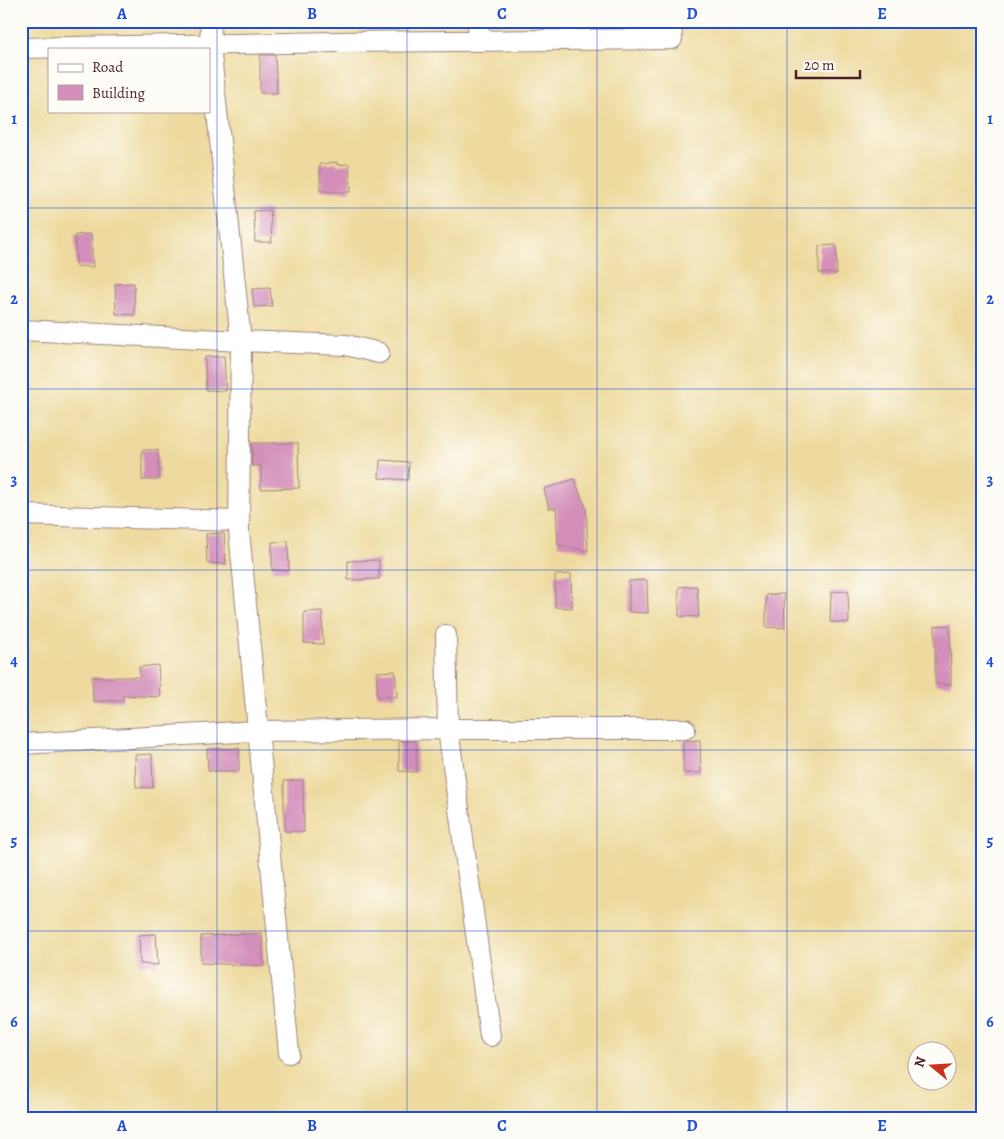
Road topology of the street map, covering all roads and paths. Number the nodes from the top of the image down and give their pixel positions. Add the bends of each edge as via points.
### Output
1 (211, 21) edge
2 (478, 21) edge
3 (671, 21) edge
4 (480, 41) junction
5 (210, 45) junction
6 (21, 48) edge
7 (21, 330) edge
8 (241, 341) junction
9 (379, 353) dead end
10 (21, 515) edge
11 (239, 521) junction
12 (446, 635) dead end
13 (448, 729) junction
14 (685, 729) dead end
15 (257, 731) junction
16 (21, 744) edge
17 (490, 1036) dead end
18 (289, 1053) dead end

1 - 5 street
2 - 4 street
3 - 4 street via 672,39
4 - 5 street
5 - 6 street
5 - 8 street
7 - 8 street
8 - 9 street via 346,344
8 - 11 street
10 - 11 street
11 - 15 street
12 - 13 street
13 - 14 street
13 - 15 street
13 - 17 street
15 - 16 street
15 - 18 street

